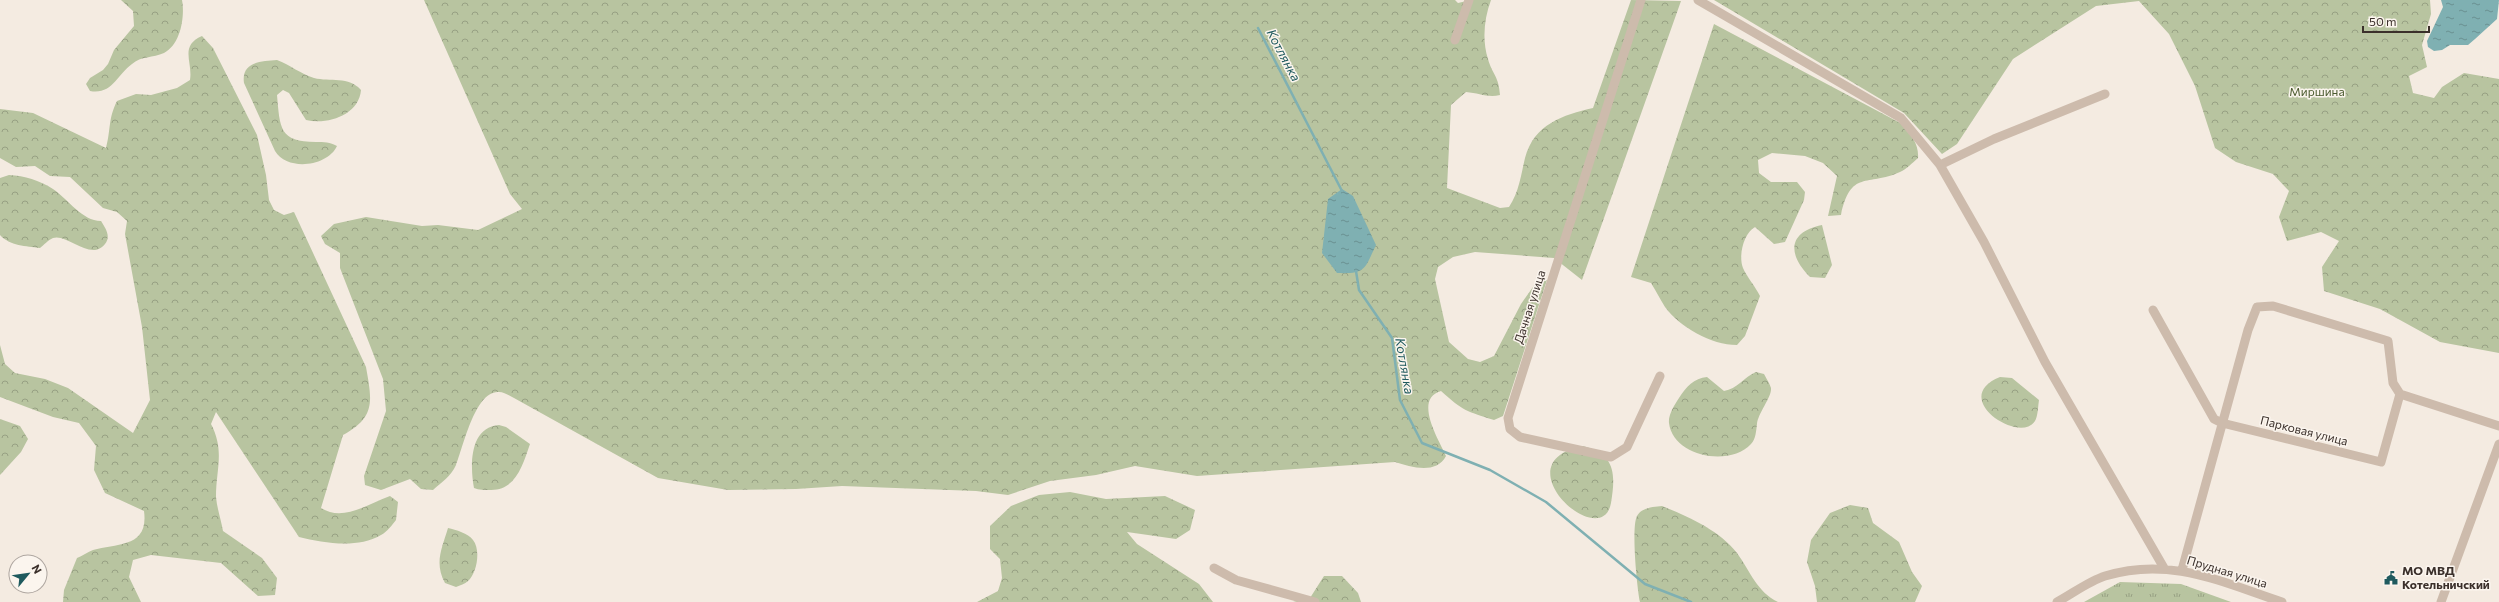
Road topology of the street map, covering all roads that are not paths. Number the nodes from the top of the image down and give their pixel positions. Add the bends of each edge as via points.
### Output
1 (1469, 0) edge
2 (1641, 0) edge
3 (1698, 0) edge
4 (1455, 40) dead end
5 (2106, 94) dead end
6 (1940, 165) junction
7 (2153, 310) dead end
8 (1660, 376) dead end
9 (2400, 394) junction
10 (2222, 423) junction
11 (2499, 426) edge
12 (2499, 444) edge
13 (1214, 568) dead end
14 (2164, 568) junction
15 (2182, 570) junction
16 (1315, 602) edge
17 (2057, 602) edge
18 (2282, 602) edge
19 (2441, 602) edge

1 - 4 street
2 - 8 street, Дачная улица via 1508,418 1510,429 1520,437 1611,457 1627,447
3 - 6 street via 1901,118
5 - 6 street
6 - 14 street via 1984,242 2045,362
7 - 10 street via 2214,419
9 - 10 street, Парковая улица via 2381,462
9 - 10 street via 2393,383 2388,341 2273,306 2257,307
9 - 11 street
10 - 15 street
12 - 19 street
13 - 16 street via 1236,580
14 - 15 street, Прудная улица
14 - 17 street, Прудная улица via 2125,571 2104,577
15 - 18 street, Прудная улица

